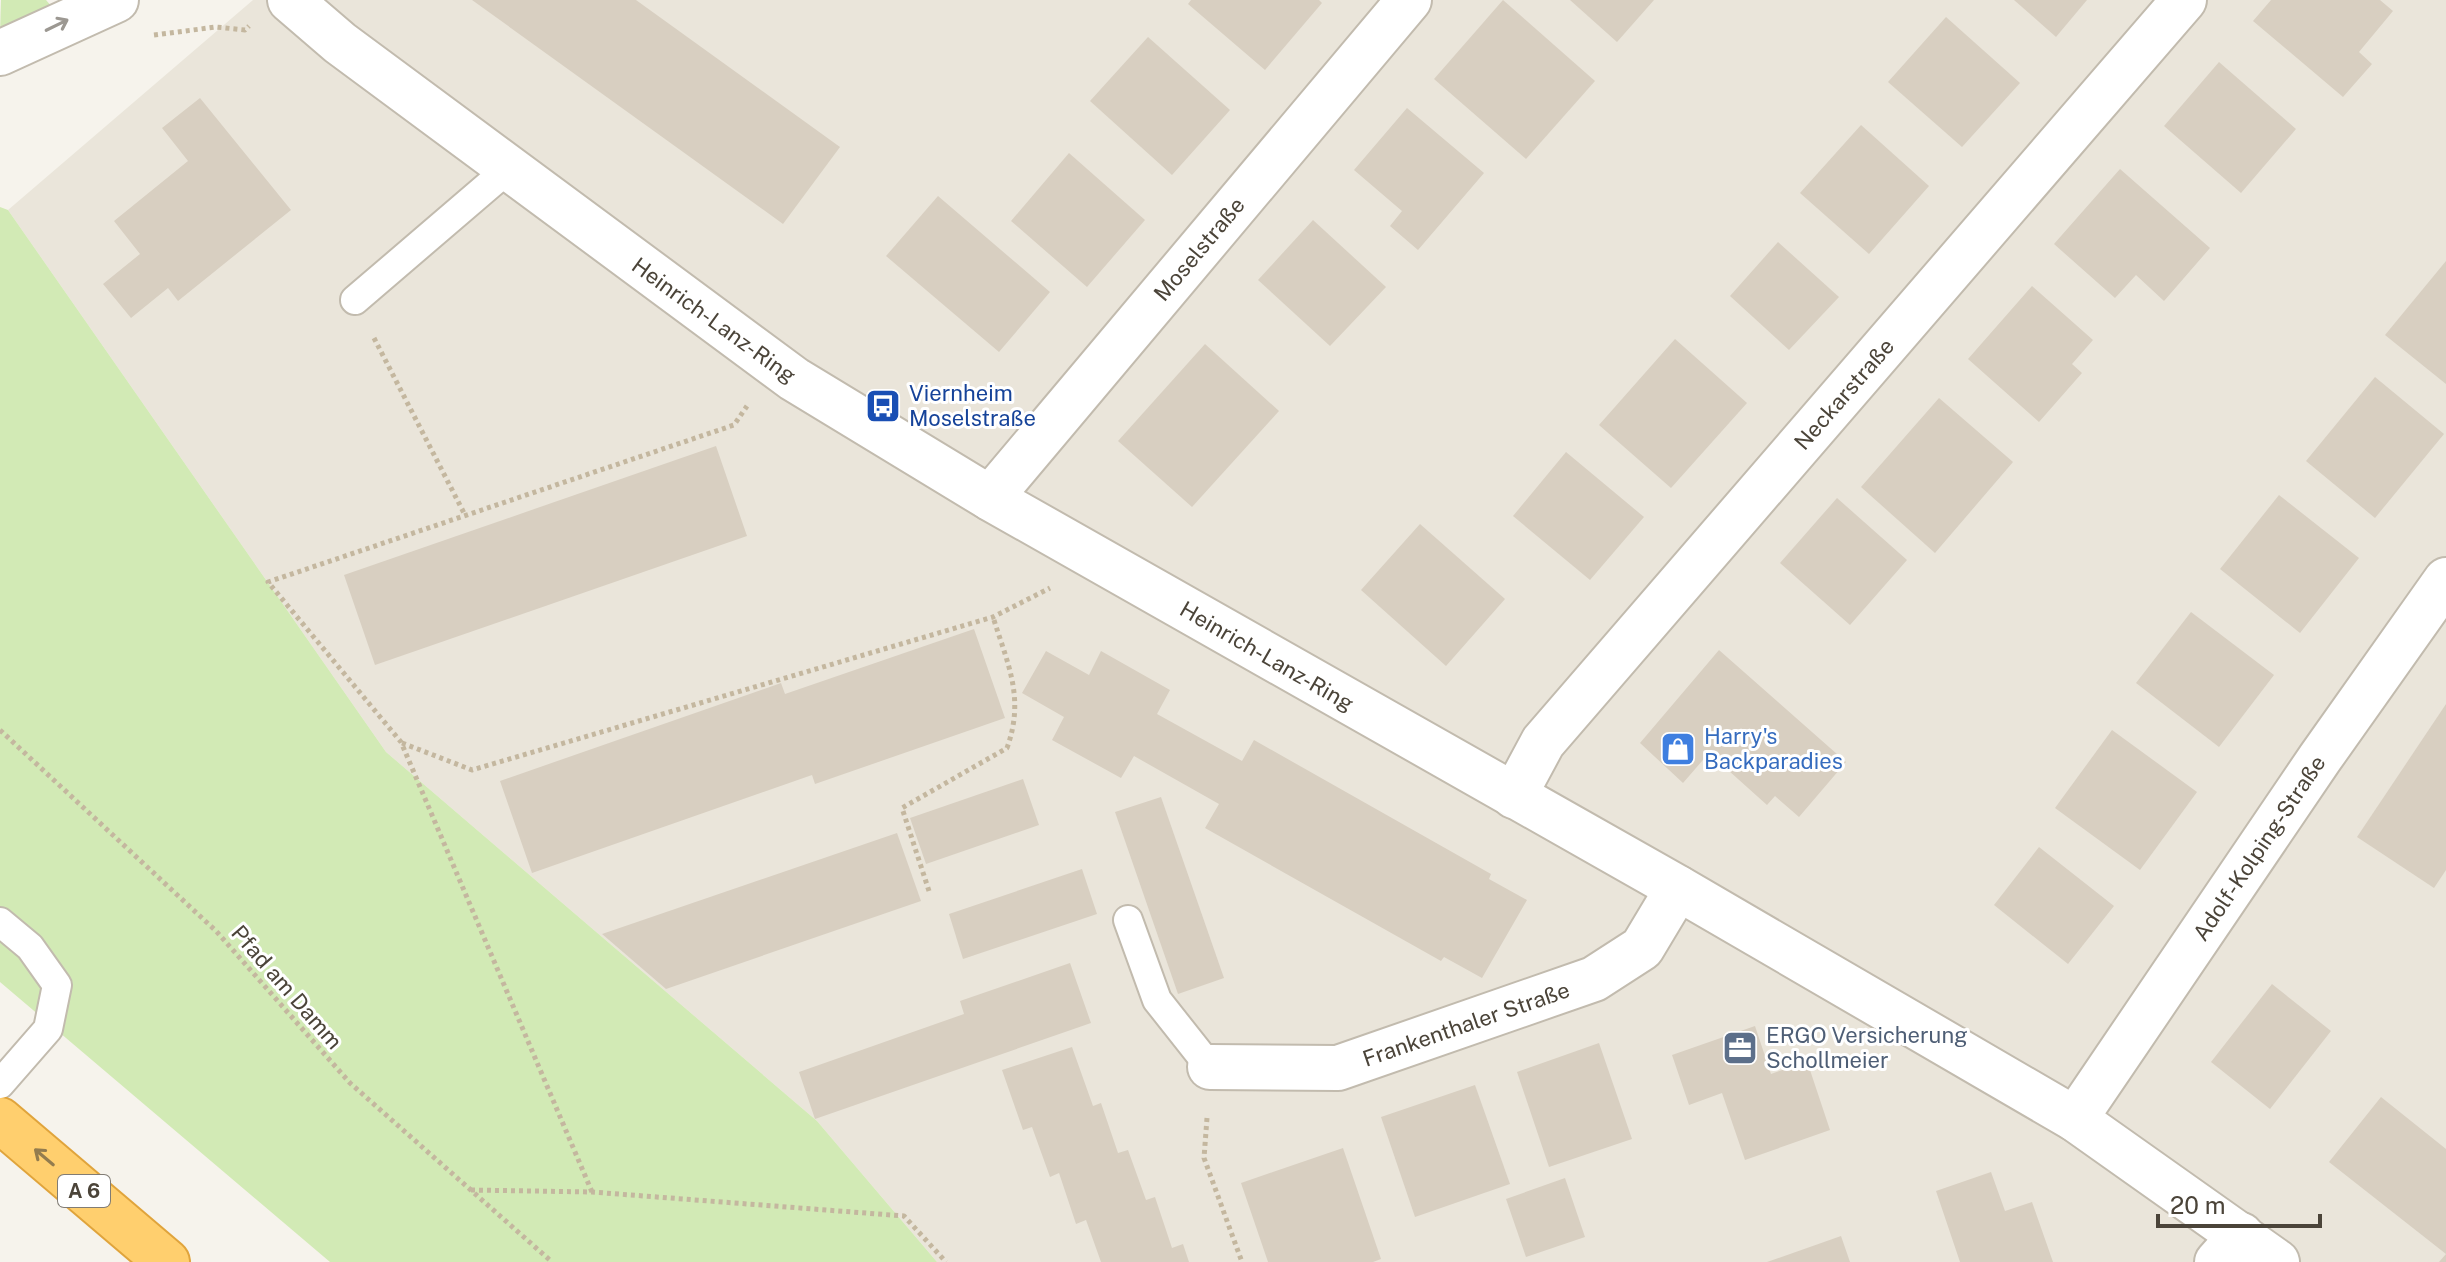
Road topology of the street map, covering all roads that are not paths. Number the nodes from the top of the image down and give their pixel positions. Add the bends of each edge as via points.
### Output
1 (116, 0) edge
2 (1409, 0) edge
3 (2184, 0) edge
4 (273, 10) edge
5 (0, 53) edge
6 (508, 169) junction
7 (355, 300) road end
8 (990, 498) junction
9 (2446, 580) edge
10 (1514, 796) junction
11 (1678, 888) junction
12 (1128, 920) dead end
13 (0, 922) edge
14 (1210, 1067) joint
15 (0, 1084) edge
16 (2075, 1119) junction
17 (0, 1120) edge
18 (2229, 1248) edge
19 (167, 1262) edge
20 (2277, 1262) edge

5 -> 1 street
2 - 8 street, Moselstraße
3 - 10 street, Neckarstraße via 1543,742
4 - 6 street, Heinrich-Lanz-Ring via 340,43
6 - 7 lane
6 - 8 street, Heinrich-Lanz-Ring via 774,365
8 - 10 street, Heinrich-Lanz-Ring
9 - 16 street, Adolf-Kolping-Straße
10 - 11 street, Heinrich-Lanz-Ring
11 - 14 street, Frankenthaler Straße via 1642,948 1594,979 1338,1068
11 - 16 street, Heinrich-Lanz-Ring
12 - 14 lane via 1157,1000
13 - 15 lane via 30,947 57,985 48,1029
16 - 18 street, Heinrich-Lanz-Ring
19 -> 17 highway, A 6
18 - 20 street, Heinrich-Lanz-Ring

